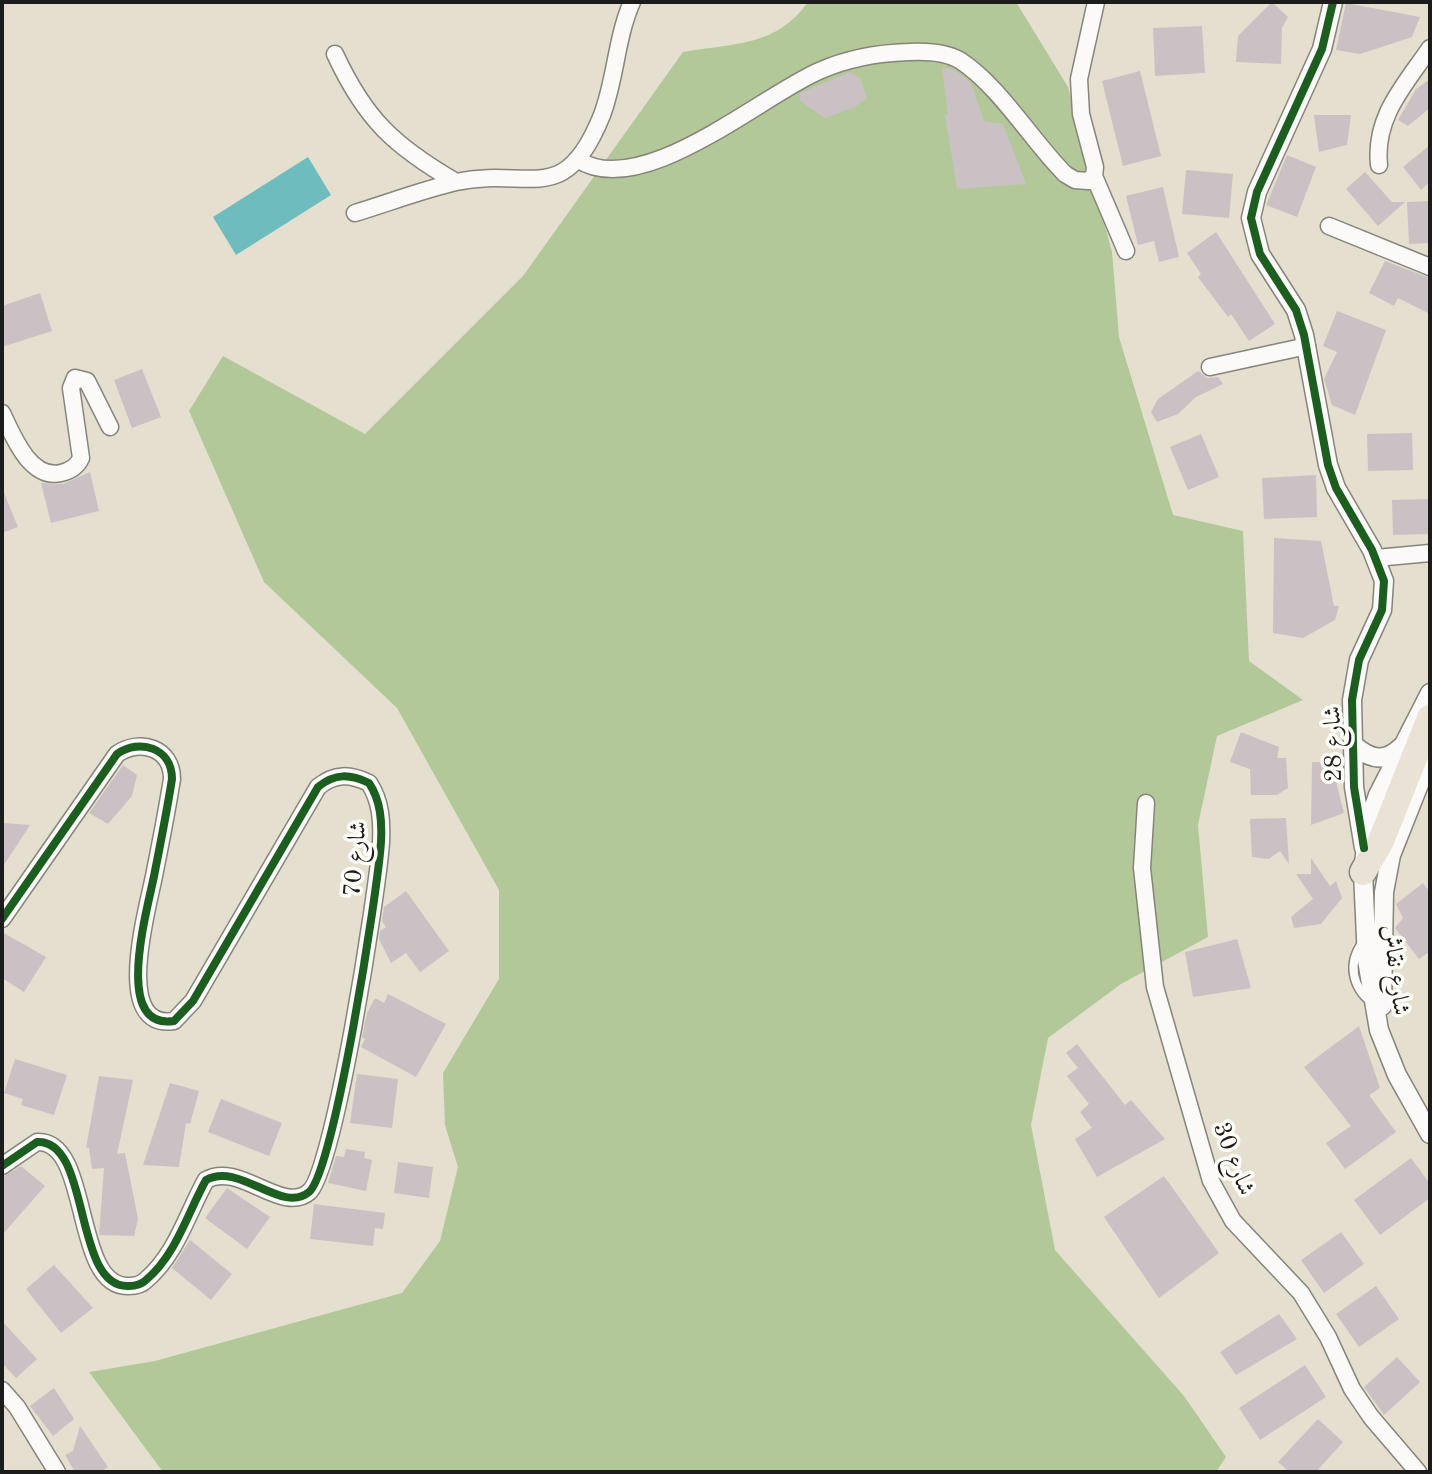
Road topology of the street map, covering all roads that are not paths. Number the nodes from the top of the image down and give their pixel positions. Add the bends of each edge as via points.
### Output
1 (632, 2) edge
2 (1096, 2) edge
3 (1333, 2) edge
4 (1430, 48) edge
5 (335, 54) dead end
6 (577, 159) junction
7 (1379, 165) dead end
8 (1094, 176) junction
9 (456, 182) junction
10 (355, 213) dead end
11 (1329, 226) dead end
12 (1126, 251) dead end
13 (1430, 267) edge
14 (1307, 346) junction
15 (1210, 367) dead end
16 (2, 413) edge
17 (110, 427) dead end
18 (1430, 553) edge
19 (1374, 554) junction
20 (1430, 693) edge
21 (1430, 718) edge
22 (1355, 746) junction
23 (1402, 746) junction
24 (1430, 757) edge
25 (1146, 803) dead end
26 (1364, 860) junction
27 (2, 919) edge
28 (1374, 1010) junction
29 (1430, 1134) edge
30 (2, 1166) edge
31 (2, 1390) edge
32 (57, 1472) edge
33 (1418, 1472) edge

1 - 6 street via 612,87
2 - 8 street via 1079,79
3 - 14 street, شارع 28 via 1322,49 1257,192 1251,218 1260,254 1296,310
4 - 7 street via 1382,122
5 - 9 street via 357,100 381,130
6 - 8 street via 590,169 609,170 649,162 737,121 817,71 875,55 923,51 960,60 1065,174 1082,182
6 - 9 street via 542,180
8 - 12 street
9 - 10 street
11 - 13 street
14 - 15 street
14 - 19 street, شارع 28 via 1328,465
16 - 17 street via 28,459 53,474 70,470 81,458 71,388 75,378 87,381
18 - 19 street
19 - 22 street, شارع 28 via 1385,593 1355,678
20 - 23 street
21 - 26 highway via 1381,841
22 - 23 street via 1368,756 1383,758
22 - 26 street, شارع 28 via 1355,797
23 - 26 street via 1378,795
24 - 28 street via 1391,855 1384,892 1383,1001
25 - 33 street, شارع 30 via 1142,868 1155,987 1211,1181 1233,1221 1301,1293 1352,1389
26 - 28 street, شارع نقاش
27 - 30 street, شارع 70 via 117,754 133,745 155,749 170,765 172,779 140,939 138,986 150,1015 174,1021 193,1001 318,787 337,775 348,776 369,783 380,806 369,932 336,1119 312,1191 288,1197 234,1177 212,1176 147,1280 124,1286 104,1274 60,1152 37,1142
28 - 29 street, شارع نقاش via 1397,1075
31 - 32 street

